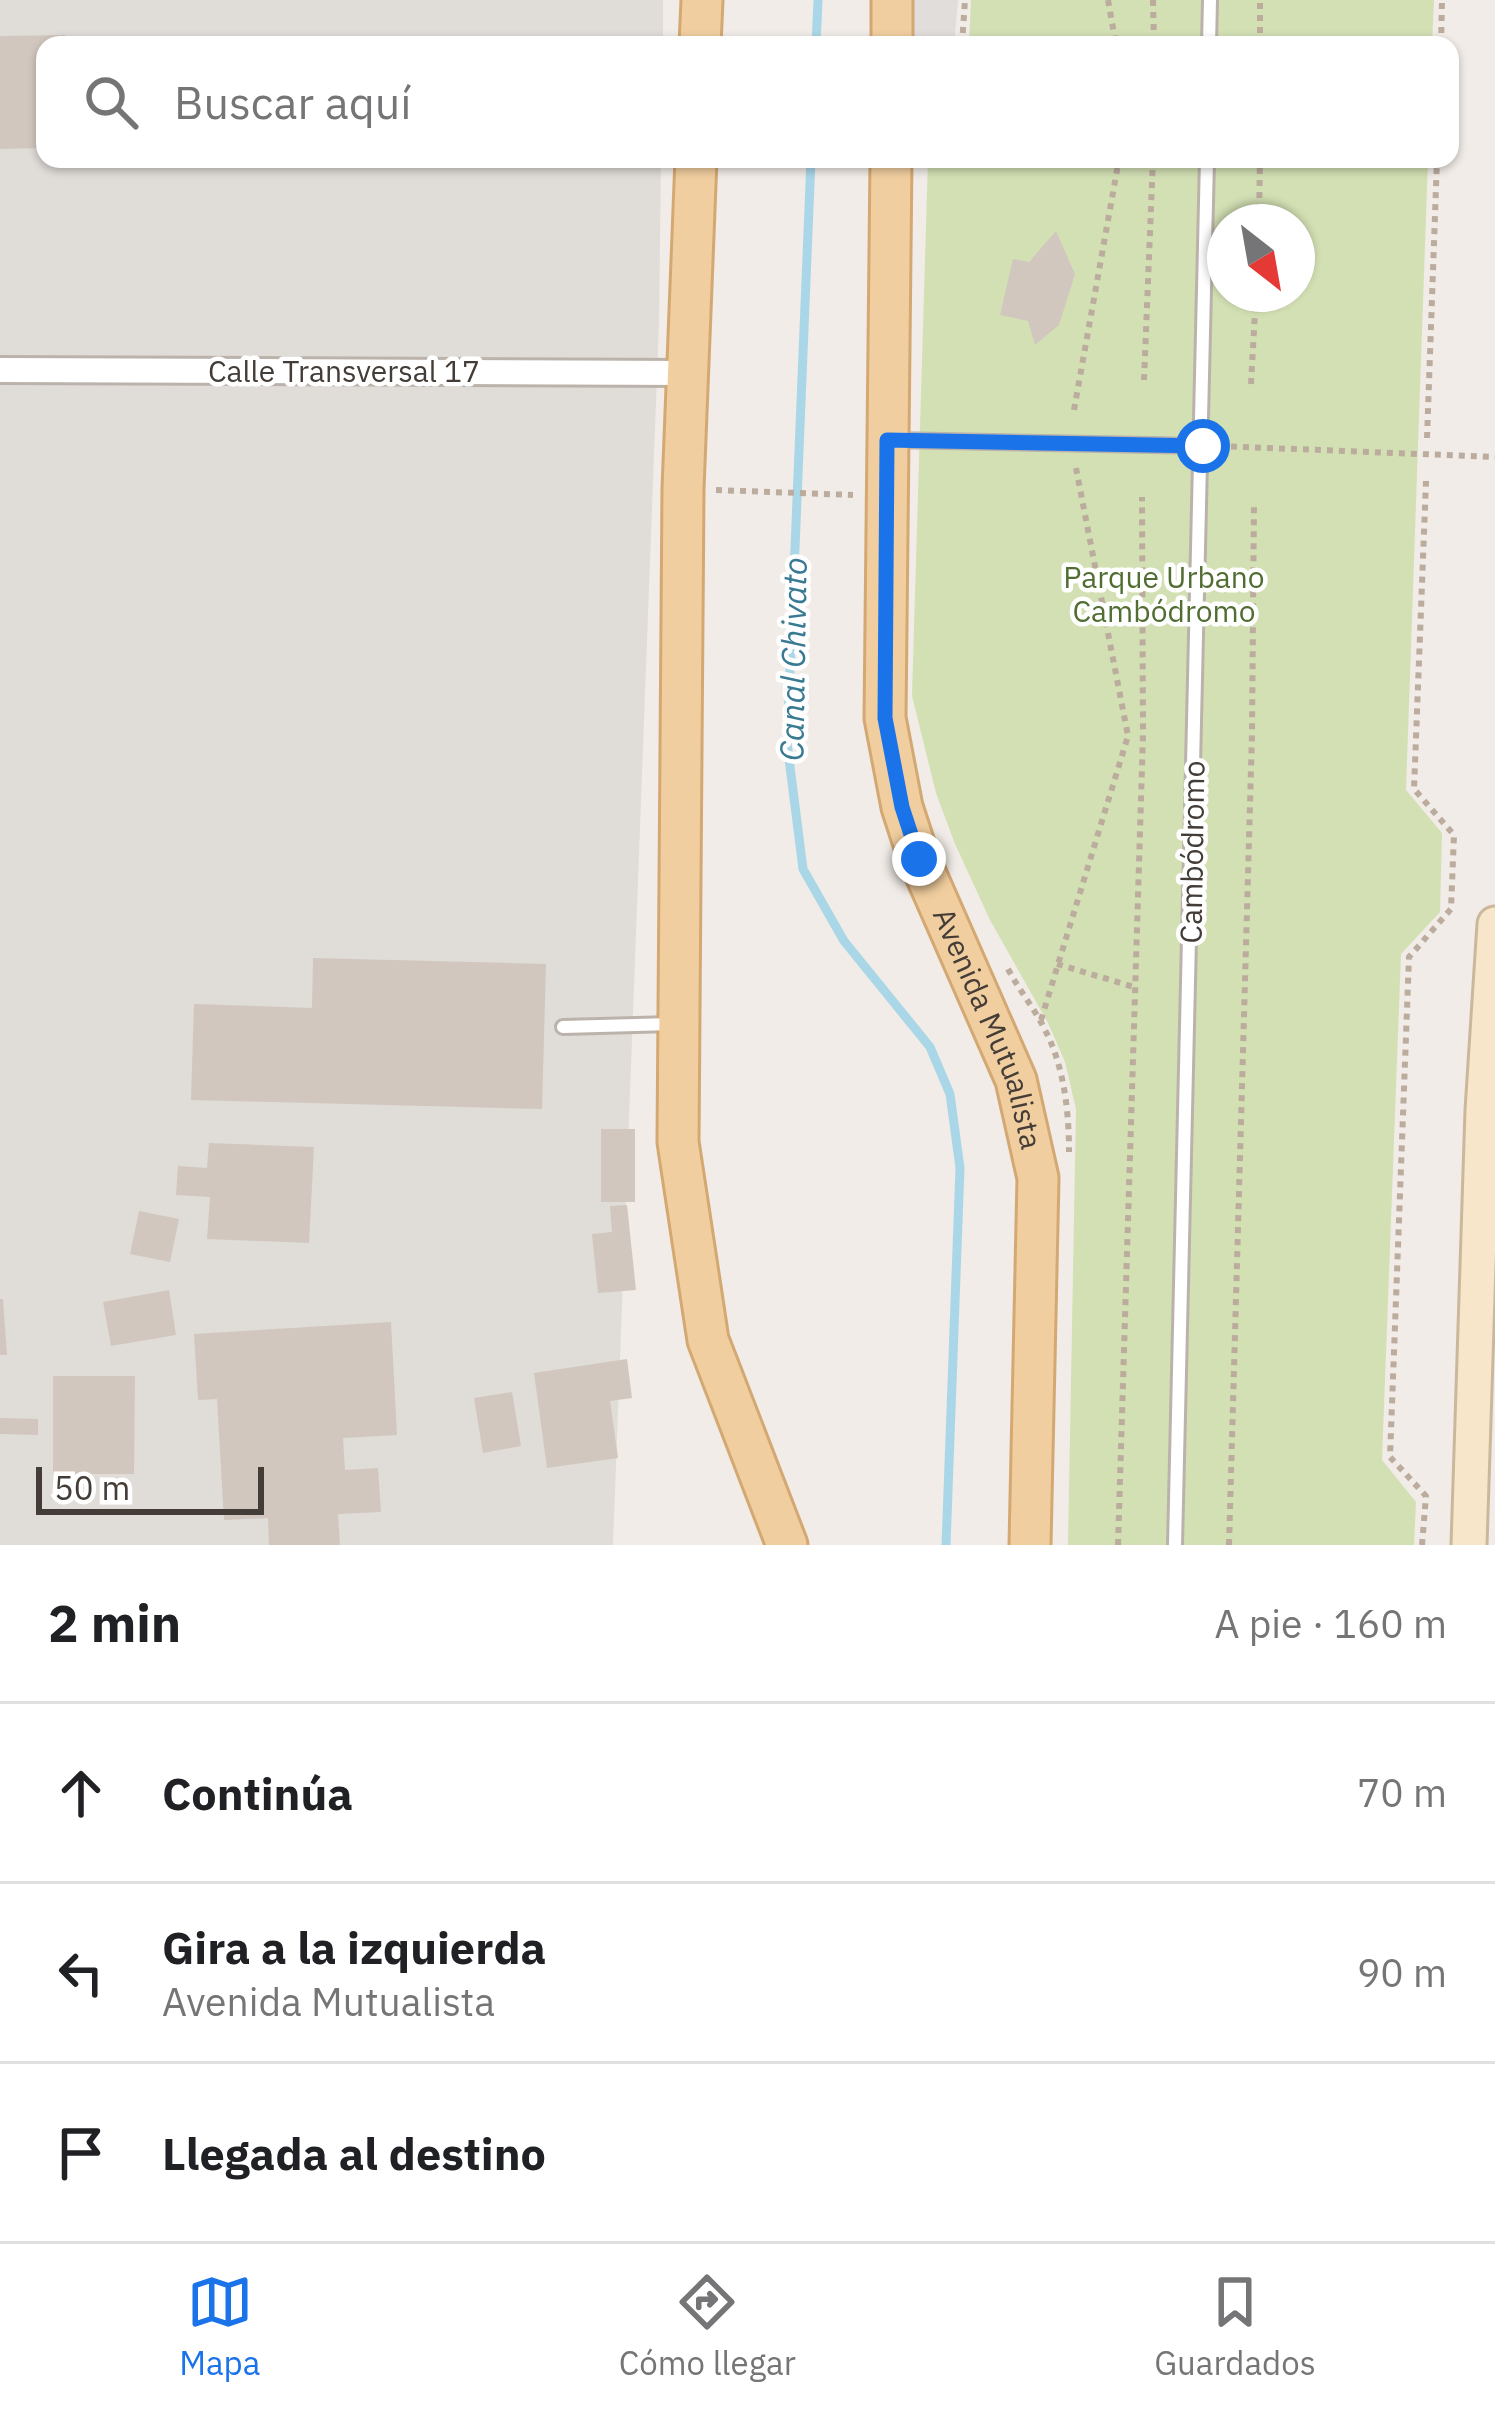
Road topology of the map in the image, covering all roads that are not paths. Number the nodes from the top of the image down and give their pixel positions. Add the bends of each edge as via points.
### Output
1 (702, 0) edge
2 (892, 0) edge
3 (1210, 0) edge
4 (700, 36) edge
5 (892, 36) edge
6 (1209, 36) edge
7 (696, 168) edge
8 (891, 168) edge
9 (1207, 168) edge
10 (0, 370) edge
11 (687, 374) junction
12 (887, 440) junction
13 (1203, 446) junction
14 (1495, 924) edge
15 (680, 1024) junction
16 (563, 1027) dead end
17 (1489, 1110) edge
18 (1485, 1316) edge
19 (787, 1545) edge
20 (1030, 1545) edge
21 (1175, 1545) edge
22 (1469, 1545) edge

1 - 4 main road
2 - 5 main road
3 - 6 lane
7 - 11 main road
8 - 12 main road, Avenida Mutualista
9 - 13 lane, Cambódromo
10 - 11 street, Calle Transversal 17
11 - 15 main road
12 - 13 lane
12 - 20 main road, Avenida Mutualista via 885,718 902,807 1016,1080 1038,1178
13 - 21 lane, Cambódromo
14 - 17 main road
15 - 16 lane
15 - 19 main road via 678,1142 708,1340
17 - 18 main road
18 - 22 main road

